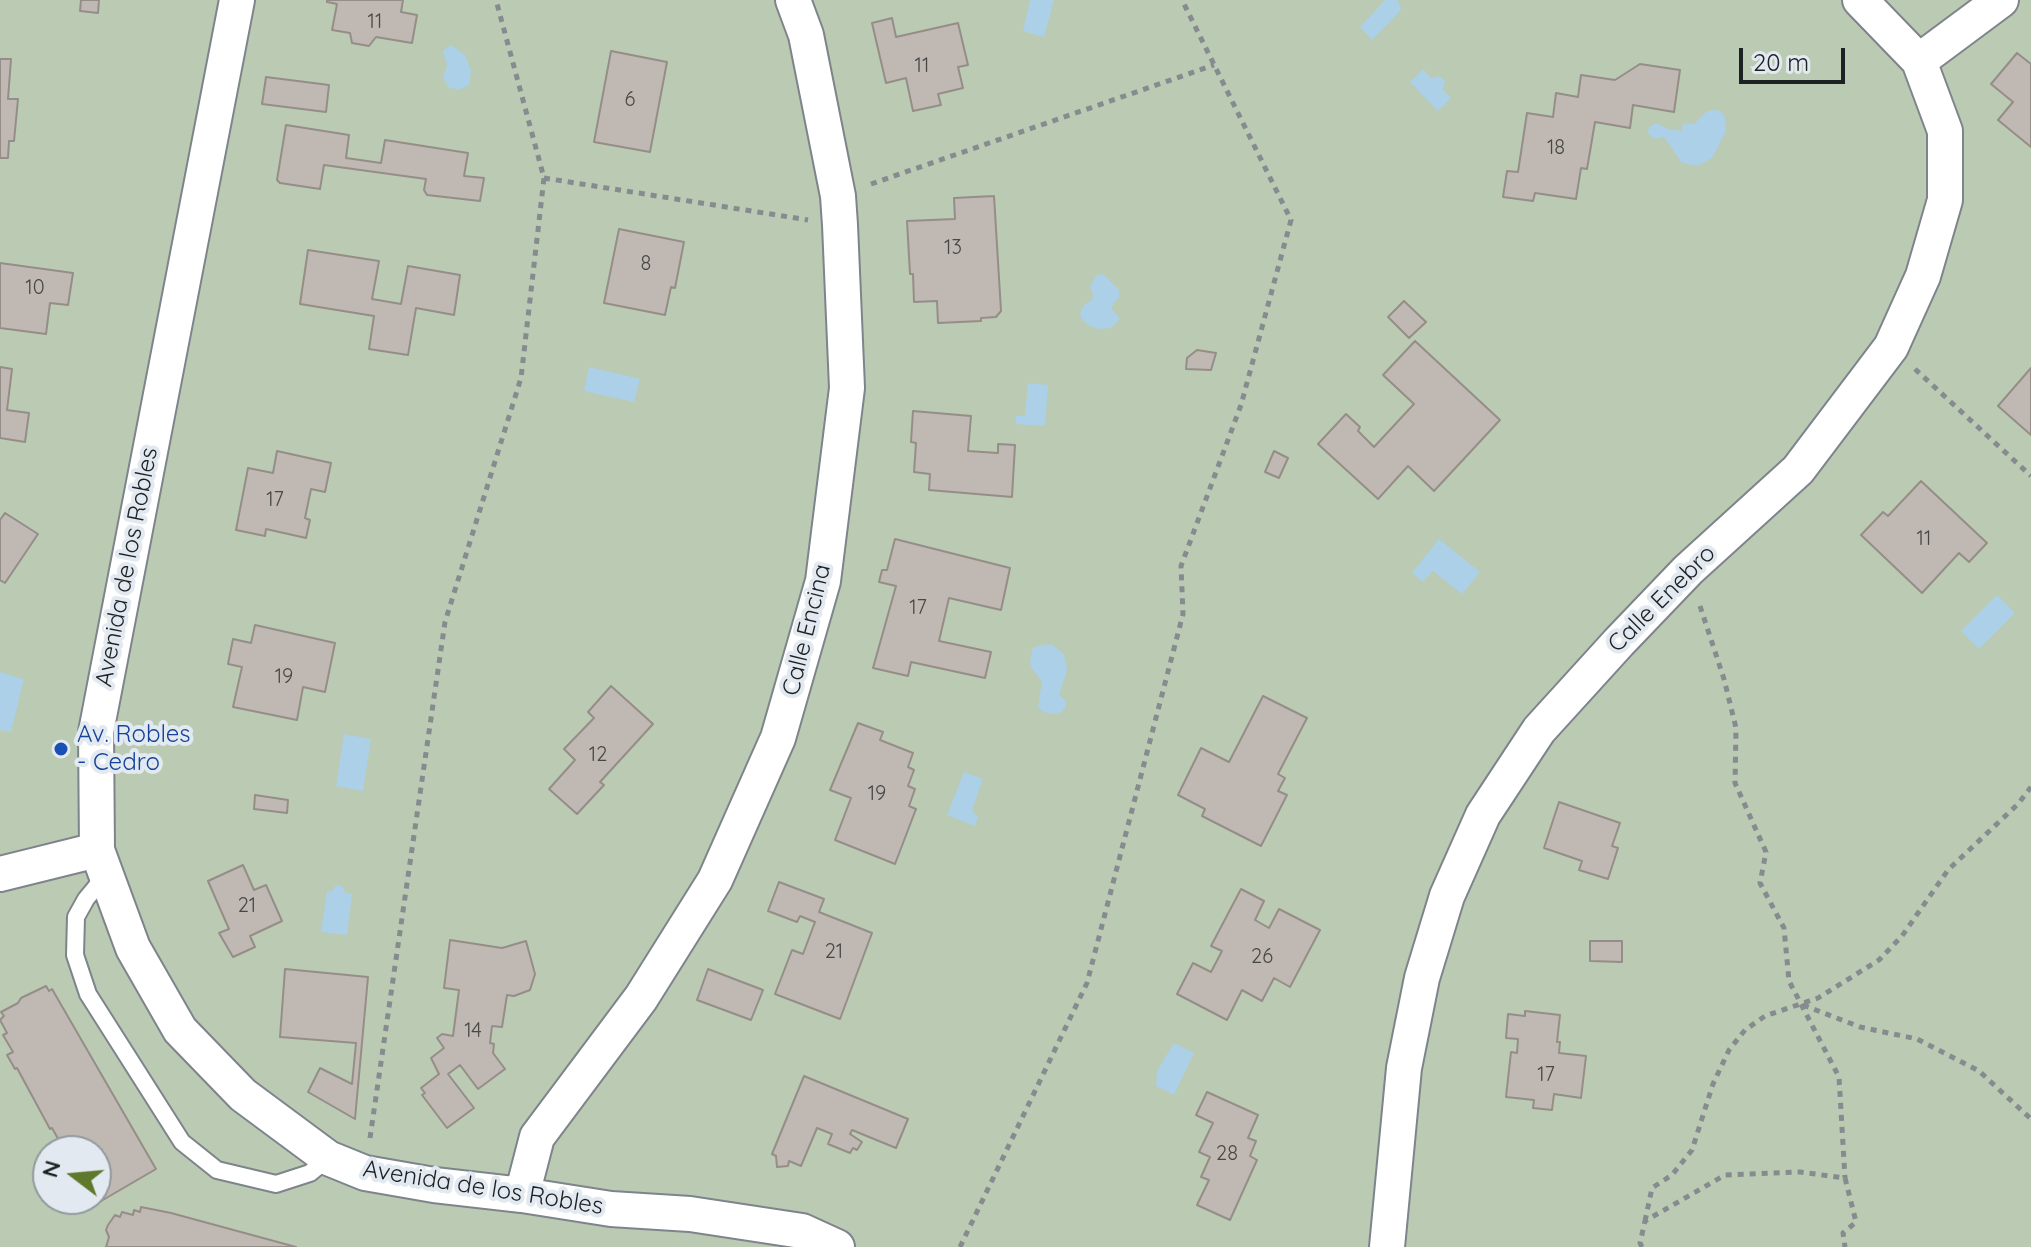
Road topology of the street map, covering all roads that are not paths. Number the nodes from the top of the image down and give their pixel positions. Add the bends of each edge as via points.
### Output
1 (237, 0) edge
2 (793, 0) edge
3 (1860, 0) edge
4 (2001, 0) edge
5 (1919, 61) junction
6 (101, 863) junction
7 (0, 874) edge
8 (328, 1158) junction
9 (522, 1195) junction
10 (837, 1247) edge
11 (1387, 1247) edge

1 - 6 street, Avenida de los Robles via 96,732
2 - 9 street, Calle Encina via 806,35 839,211 847,388 823,581 778,738 715,880 641,998 537,1137
3 - 5 street, Calle Enebro
4 - 5 street
5 - 11 street, Calle Enebro via 1945,131 1945,200 1923,276 1891,347 1798,470 1688,570 1539,730 1483,815 1447,896 1422,978 1404,1068
6 - 7 street
6 - 8 street, Avenida de los Robles via 133,948 180,1030 243,1095
6 - 8 lane via 76,917 75,955 88,994 182,1142 217,1170 276,1184 310,1173
8 - 9 street, Avenida de los Robles via 365,1173
9 - 10 street, Avenida de los Robles via 802,1231

